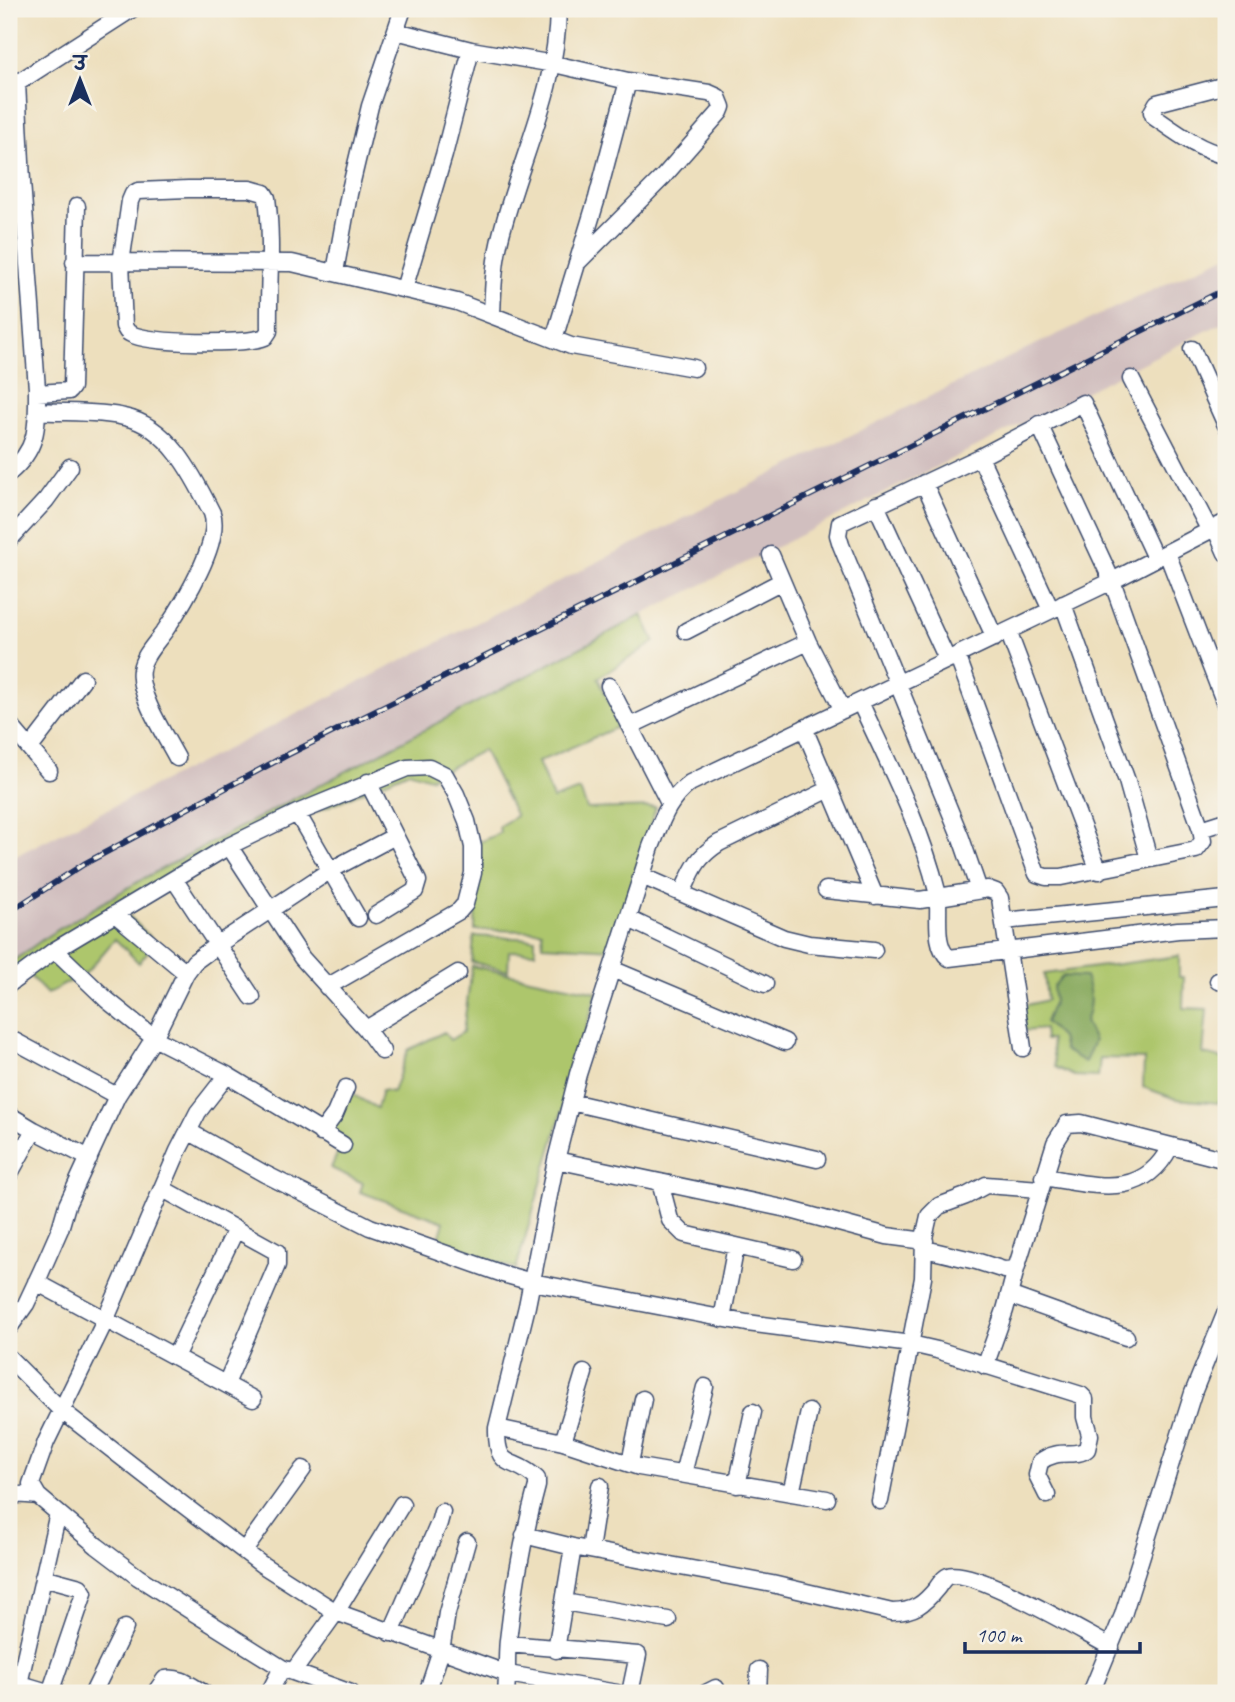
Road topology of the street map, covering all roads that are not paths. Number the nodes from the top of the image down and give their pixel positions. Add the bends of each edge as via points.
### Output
1 (132, 9) edge
2 (403, 9) edge
3 (558, 9) edge
4 (396, 31) junction
5 (471, 50) junction
6 (554, 64) junction
7 (628, 81) junction
8 (13, 85) edge
9 (1226, 85) edge
10 (1226, 156) edge
11 (77, 206) dead end
12 (74, 262) junction
13 (271, 262) junction
14 (121, 263) junction
15 (577, 263) junction
16 (335, 272) junction
17 (404, 289) junction
18 (492, 315) junction
19 (554, 339) junction
20 (1192, 349) dead end
21 (694, 368) dead end
22 (1131, 379) dead end
23 (37, 393) junction
24 (37, 411) junction
25 (1039, 424) junction
26 (1226, 425) edge
27 (980, 457) junction
28 (70, 467) dead end
29 (9, 473) edge
30 (924, 483) junction
31 (876, 505) junction
32 (1217, 527) edge
33 (9, 540) edge
34 (1226, 553) edge
35 (771, 555) dead end
36 (1161, 555) junction
37 (782, 581) junction
38 (1112, 581) junction
39 (1057, 607) junction
40 (686, 631) dead end
41 (1002, 635) junction
42 (808, 642) junction
43 (952, 657) junction
44 (83, 679) dead end
45 (898, 683) junction
46 (609, 686) dead end
47 (860, 702) junction
48 (1226, 706) edge
49 (843, 710) junction
50 (9, 724) edge
51 (630, 726) junction
52 (804, 728) junction
53 (30, 748) junction
54 (177, 758) dead end
55 (49, 771) dead end
56 (368, 782) junction
57 (830, 789) junction
58 (669, 803) junction
59 (297, 813) junction
60 (1226, 821) edge
61 (1201, 829) junction
62 (396, 836) junction
63 (229, 846) junction
64 (1149, 859) junction
65 (330, 871) junction
66 (1099, 871) junction
67 (642, 876) junction
68 (174, 879) junction
69 (826, 890) dead end
70 (979, 890) junction
71 (682, 893) junction
72 (874, 895) junction
73 (938, 898) junction
74 (1226, 899) edge
75 (271, 909) junction
76 (115, 914) junction
77 (376, 915) dead end
78 (358, 918) dead end
79 (629, 919) junction
80 (1004, 921) junction
81 (1226, 928) edge
82 (217, 945) junction
83 (55, 950) junction
84 (874, 950) dead end
85 (1007, 951) junction
86 (612, 969) junction
87 (186, 973) junction
88 (458, 973) dead end
89 (9, 984) edge
90 (765, 984) dead end
91 (327, 987) junction
92 (251, 996) dead end
93 (366, 1029) junction
94 (9, 1038) edge
95 (154, 1038) junction
96 (785, 1042) dead end
97 (1023, 1048) dead end
98 (382, 1051) dead end
99 (227, 1075) junction
100 (345, 1088) dead end
101 (117, 1096) junction
102 (571, 1102) junction
103 (9, 1115) edge
104 (34, 1130) junction
105 (188, 1131) junction
106 (321, 1133) junction
107 (342, 1145) dead end
108 (1170, 1147) junction
109 (89, 1158) junction
110 (817, 1159) dead end
111 (556, 1160) junction
112 (1226, 1160) edge
113 (9, 1175) edge
114 (660, 1182) junction
115 (1042, 1183) junction
116 (163, 1189) junction
117 (236, 1229) junction
118 (925, 1245) junction
119 (736, 1246) junction
120 (793, 1259) dead end
121 (1016, 1269) junction
122 (36, 1282) junction
123 (532, 1282) junction
124 (1009, 1295) junction
125 (1226, 1312) edge
126 (722, 1319) junction
127 (105, 1321) junction
128 (9, 1328) edge
129 (1126, 1338) dead end
130 (911, 1344) junction
131 (176, 1357) junction
132 (9, 1358) edge
133 (985, 1366) junction
134 (584, 1373) dead end
135 (226, 1384) junction
136 (705, 1387) dead end
137 (253, 1399) dead end
138 (643, 1399) dead end
139 (61, 1410) junction
140 (753, 1412) dead end
141 (810, 1412) dead end
142 (497, 1428) junction
143 (563, 1442) junction
144 (630, 1463) junction
145 (303, 1469) dead end
146 (684, 1474) junction
147 (737, 1485) junction
148 (600, 1486) dead end
149 (791, 1493) junction
150 (1047, 1495) dead end
151 (38, 1496) junction
152 (827, 1499) dead end
153 (880, 1501) dead end
154 (9, 1502) edge
155 (402, 1504) dead end
156 (58, 1513) junction
157 (442, 1513) dead end
158 (524, 1535) junction
159 (467, 1542) dead end
160 (573, 1547) junction
161 (590, 1550) junction
162 (244, 1551) junction
163 (43, 1577) junction
164 (564, 1602) junction
165 (336, 1612) junction
166 (668, 1620) dead end
167 (125, 1628) dead end
168 (391, 1633) junction
169 (508, 1644) junction
170 (1111, 1647) junction
171 (556, 1650) junction
172 (440, 1651) junction
173 (288, 1670) junction
174 (759, 1671) dead end
175 (508, 1674) junction
176 (14, 1682) edge
177 (319, 1688) edge
178 (51, 1693) edge
179 (93, 1693) edge
180 (155, 1693) edge
181 (204, 1693) edge
182 (269, 1693) edge
183 (351, 1693) edge
184 (427, 1693) edge
185 (506, 1693) edge
186 (617, 1693) edge
187 (630, 1693) edge
188 (758, 1693) edge
189 (1091, 1693) edge

1 - 8 street
2 - 4 street
3 - 6 street
4 - 5 street
4 - 16 street via 370,106
5 - 6 street
5 - 17 street
6 - 7 street
6 - 18 street via 500,238
7 - 15 street
7 - 15 street via 709,93 718,97 722,107 663,177
8 - 23 street
9 - 10 street via 1157,103 1152,112 1187,139
11 - 12 street
12 - 14 street
12 - 23 street via 72,387
13 - 14 street
13 - 14 street via 264,193 188,189 133,194
13 - 14 street via 268,333 260,340 226,342 140,337 127,331
13 - 16 street
15 - 19 street
16 - 17 street
17 - 18 street
18 - 19 street
19 - 21 street via 591,351
20 - 26 street
22 - 32 street
23 - 24 street
24 - 29 street via 31,449
24 - 54 street via 124,416 156,432 181,458 212,513 215,522 208,552 141,670 149,705
25 - 27 street
25 - 36 street via 1083,403
25 - 38 street
27 - 30 street
27 - 39 street
28 - 33 street
30 - 31 street
30 - 41 street
31 - 43 street
31 - 45 street via 840,523 838,535
32 - 34 street
32 - 36 street
35 - 37 street
36 - 38 street
36 - 48 street
37 - 40 street
37 - 42 street
38 - 39 street
38 - 61 street
39 - 41 street
39 - 64 street via 1126,781
41 - 43 street
41 - 66 street
42 - 49 street
42 - 51 street
43 - 45 street
43 - 66 street via 1037,874 1061,877
44 - 53 street
45 - 47 street
45 - 70 street
46 - 51 street
47 - 49 street
47 - 73 street via 930,862
49 - 52 street
50 - 53 street
51 - 58 street
52 - 57 street
52 - 58 street via 690,783
53 - 55 street
56 - 59 street
56 - 62 street
56 - 91 street via 407,768 429,767 445,775 471,831 469,893 459,911
57 - 71 street via 701,855
57 - 72 street
58 - 67 street
59 - 63 street
59 - 65 street
60 - 61 street
61 - 64 street via 1203,841 1196,850
62 - 65 street
62 - 77 street via 418,887
63 - 68 street
63 - 75 street
64 - 66 street
65 - 75 street
65 - 78 street
67 - 71 street
67 - 79 street
68 - 76 street
68 - 82 street
69 - 72 street
70 - 73 street
70 - 80 street via 996,892
71 - 84 street via 784,938
72 - 73 street
73 - 85 street via 940,945 945,954 954,958
74 - 80 street
75 - 82 street
75 - 91 street
76 - 83 street
76 - 87 street
79 - 86 street
79 - 90 street
80 - 85 street
81 - 85 street
82 - 87 street
82 - 92 street
83 - 89 street
83 - 95 street
85 - 97 street
86 - 96 street
86 - 102 street
87 - 95 street
88 - 93 street
91 - 93 street
93 - 98 street
94 - 101 street
95 - 99 street
95 - 101 street
99 - 105 street
99 - 106 street
100 - 106 street
101 - 109 street
102 - 110 street
102 - 111 street
103 - 104 street
104 - 109 street
104 - 113 street
105 - 116 street
105 - 123 street via 370,1227
106 - 107 street
108 - 112 street
108 - 115 street via 1155,1170 1131,1183
108 - 115 street via 1074,1122 1061,1130
109 - 122 street
111 - 114 street
111 - 123 street
114 - 118 street
114 - 119 street via 676,1228
115 - 118 street via 986,1185 939,1206 929,1216
115 - 121 street
116 - 117 street
116 - 127 street
117 - 131 street
117 - 135 street via 274,1249 278,1260
118 - 121 street via 1003,1270
118 - 130 street
119 - 120 street
119 - 126 street
121 - 124 street
122 - 127 street
122 - 128 street
123 - 126 street
123 - 142 street
124 - 129 street
124 - 133 street
125 - 170 street via 1193,1393
126 - 130 street
127 - 131 street
127 - 139 street
130 - 133 street
130 - 153 street
131 - 135 street
132 - 139 street
133 - 150 street via 1085,1399 1090,1435 1087,1449 1080,1454 1056,1453 1040,1462 1037,1475
134 - 143 street
135 - 137 street
136 - 146 street
138 - 144 street
139 - 151 street via 33,1478 32,1489
139 - 162 street
140 - 147 street
141 - 149 street
142 - 143 street
142 - 158 street via 497,1447 504,1461 537,1479
143 - 144 street
144 - 146 street
145 - 162 street
146 - 147 street
147 - 149 street
148 - 161 street
149 - 152 street
151 - 154 street via 13,1496
151 - 156 street
155 - 165 street
156 - 163 street
156 - 173 street via 138,1577
157 - 168 street
158 - 160 street
158 - 169 street
159 - 172 street
160 - 161 street
160 - 164 street
161 - 170 street via 892,1612 911,1611 942,1580 961,1577 1018,1598
162 - 165 street
163 - 176 street
163 - 178 street via 80,1587 84,1593
164 - 166 street
164 - 171 street
165 - 168 street
165 - 173 street
167 - 179 street
168 - 172 street
169 - 171 street
169 - 175 street
170 - 189 street
171 - 187 street via 638,1655
172 - 175 street
172 - 184 street
173 - 177 street
173 - 182 street
174 - 188 street
175 - 185 street
175 - 186 street
176 - 178 street
177 - 183 street
180 - 181 street via 169,1678 178,1678

